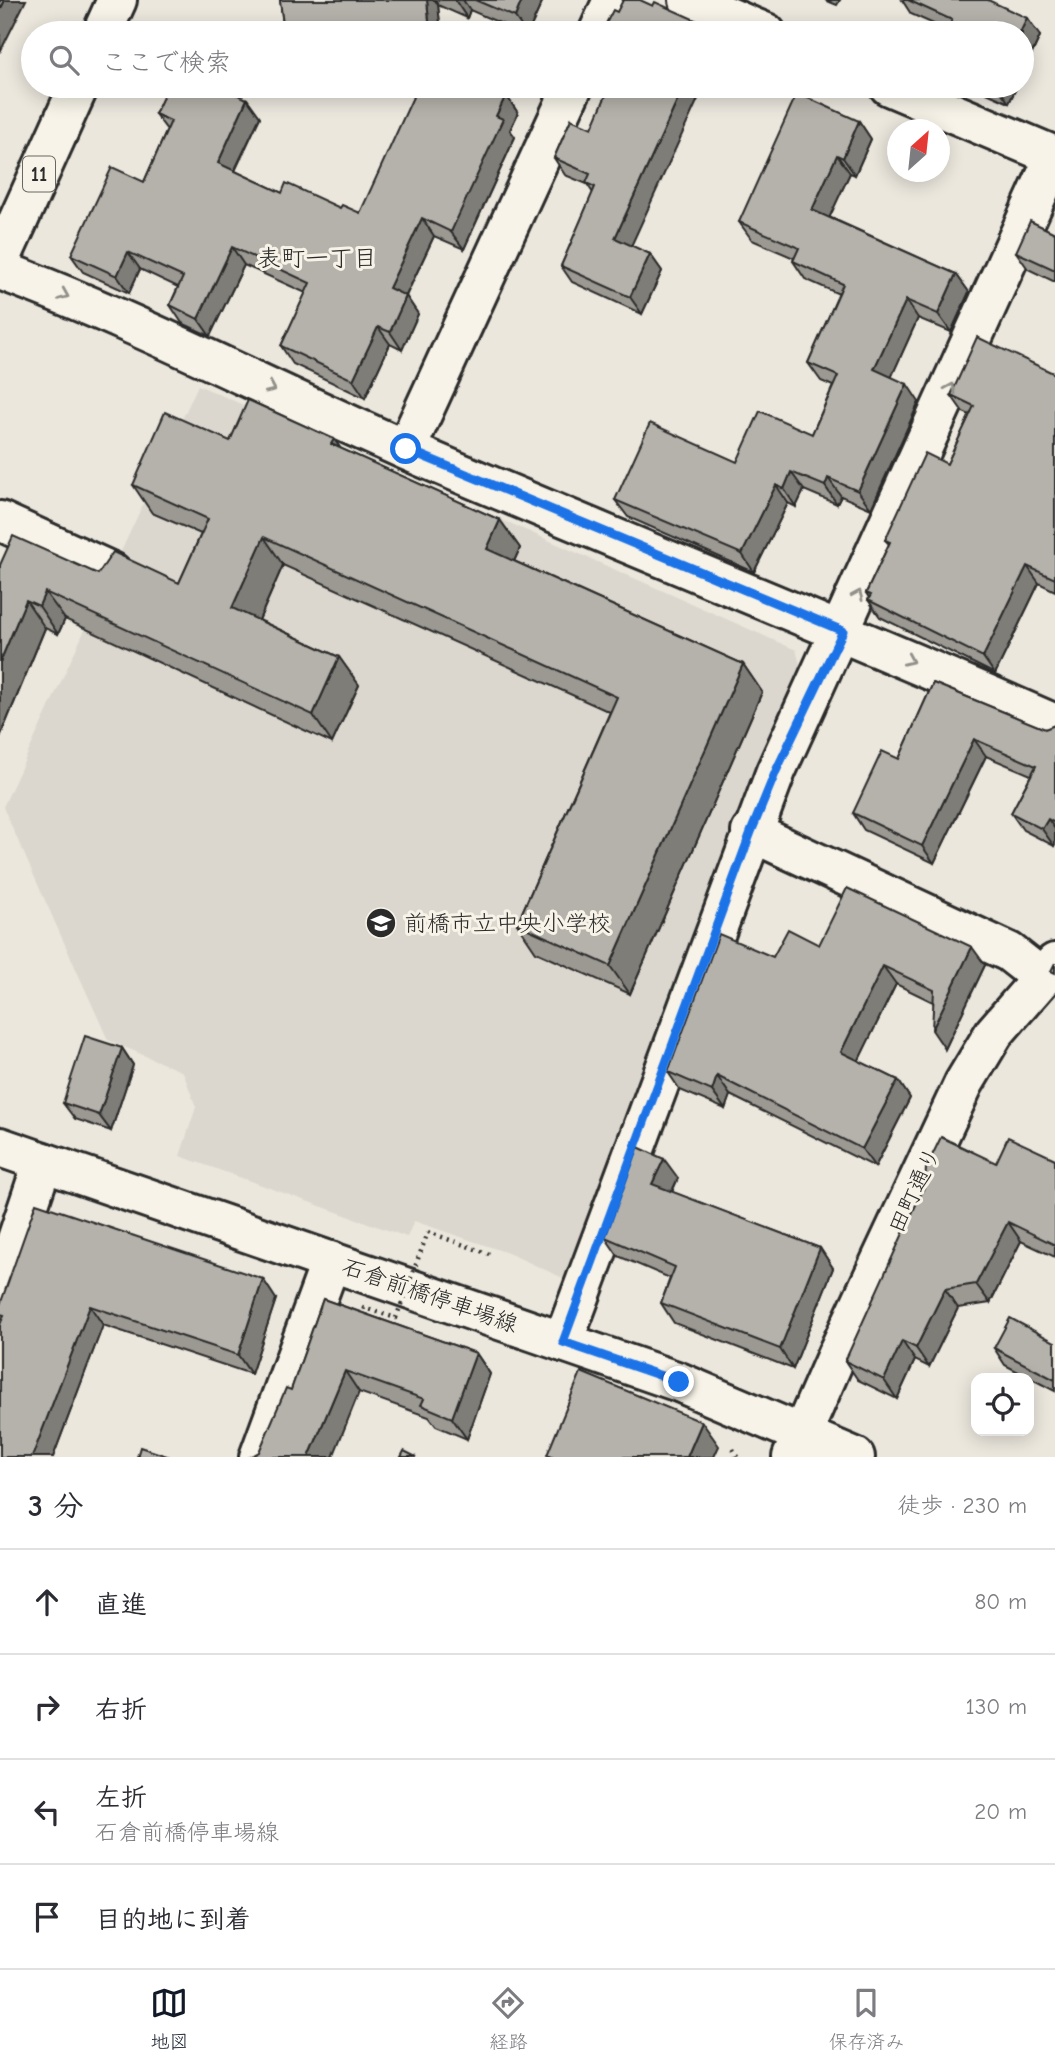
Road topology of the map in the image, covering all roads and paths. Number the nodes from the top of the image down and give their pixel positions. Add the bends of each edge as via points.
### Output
1 (117, 0) edge
2 (613, 0) edge
3 (689, 0) edge
4 (107, 21) edge
5 (603, 21) edge
6 (738, 21) edge
7 (74, 98) edge
8 (567, 98) edge
9 (917, 98) edge
10 (1055, 156) edge
11 (0, 261) edge
12 (0, 270) edge
13 (406, 449) junction
14 (0, 522) edge
15 (112, 572) edge
16 (843, 631) junction
17 (1055, 723) edge
18 (751, 832) junction
19 (1048, 971) edge
20 (0, 1147) edge
21 (43, 1162) junction
22 (492, 1255) dead end
23 (331, 1261) junction
24 (0, 1290) edge
25 (370, 1323) edge
26 (563, 1342) junction
27 (797, 1446) edge
28 (259, 1457) edge
29 (855, 1457) edge

1 - 4 street
2 - 5 street
3 - 6 street
7 - 11 street, 11
8 - 13 street
9 - 10 street
16 -> 10 street
12 -> 13 street via 61,293
13 - 16 street
14 - 15 street
16 -> 17 street
16 - 18 street
18 - 19 street
18 - 26 street
19 - 27 street, 田町通り via 994,1033 969,1074
20 - 21 street, 石倉前橋停車場線
21 - 23 street, 石倉前橋停車場線
21 - 24 street
22 - 25 path, bridge via 428,1232 396,1318 364,1308 360,1320
23 - 26 street, 石倉前橋停車場線
23 - 28 street
26 - 27 street, 石倉前橋停車場線 via 679,1382
27 - 29 street, 石倉前橋停車場線

